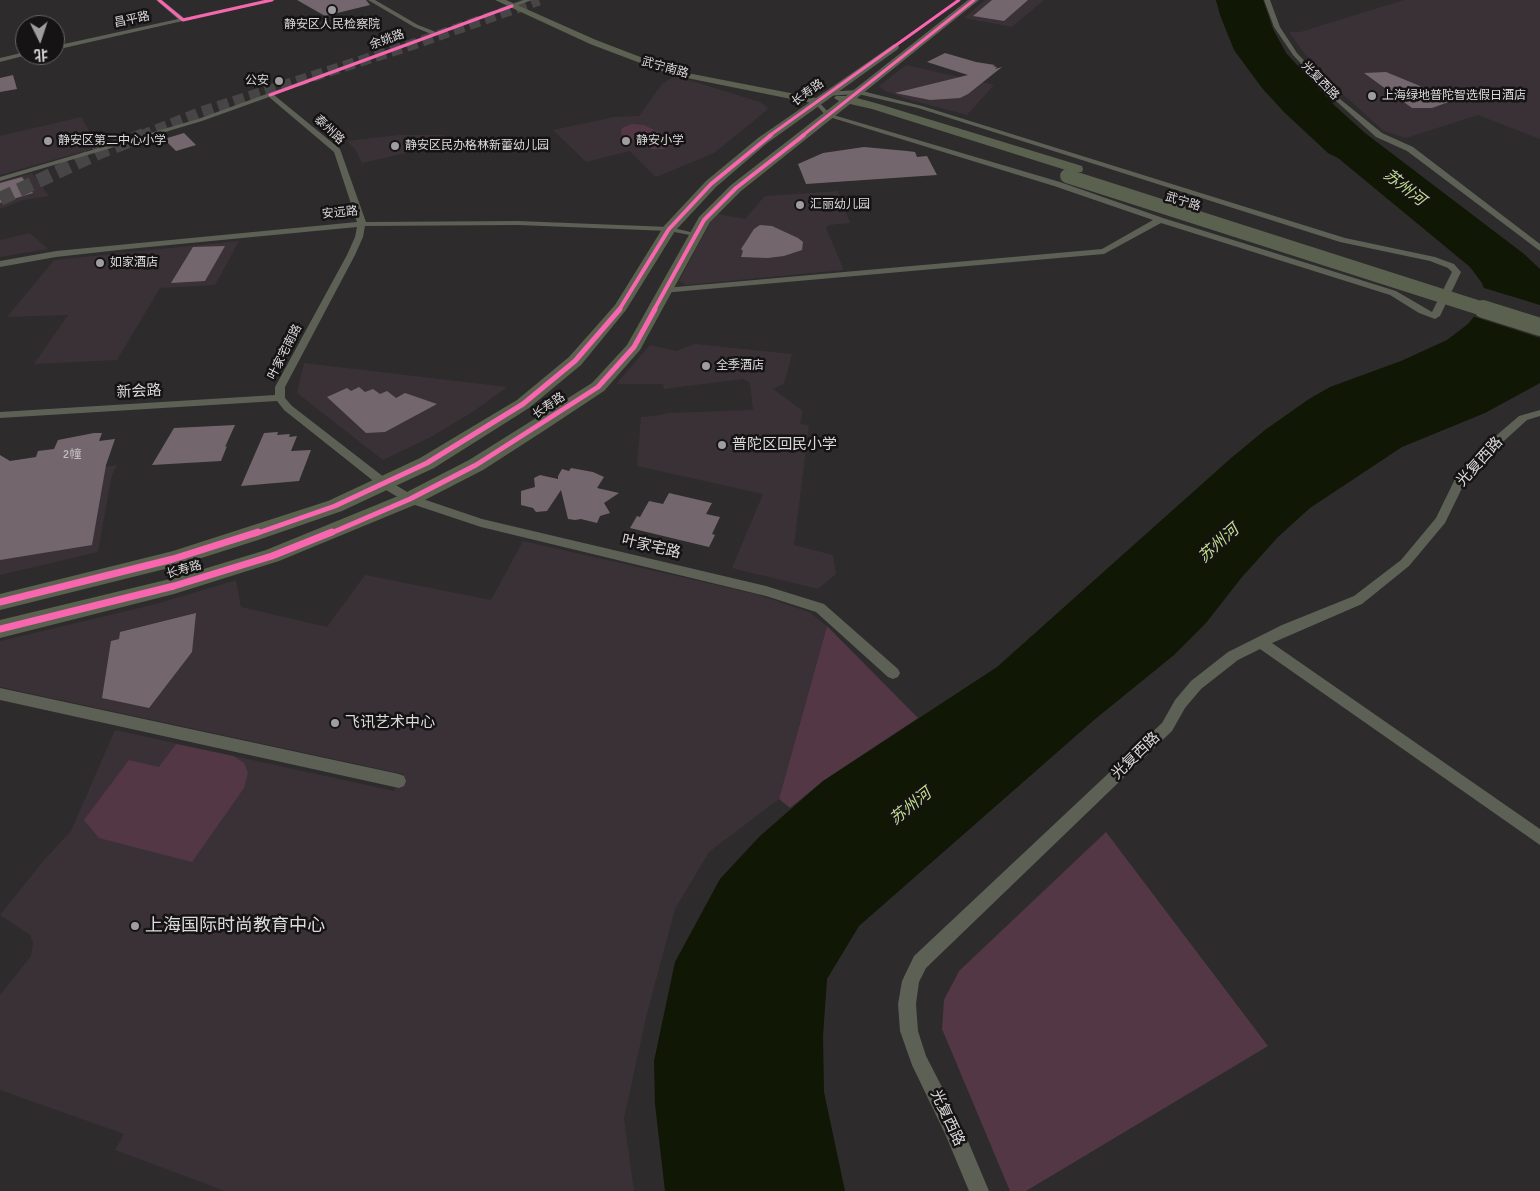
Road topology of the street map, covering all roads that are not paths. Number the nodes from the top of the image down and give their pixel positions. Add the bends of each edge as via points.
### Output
1 (159, 0) edge
2 (272, 0) edge
3 (371, 0) edge
4 (499, 0) edge
5 (959, 0) edge
6 (974, 0) edge
7 (1267, 0) edge
8 (521, 2) edge
9 (183, 20) junction
10 (436, 34) junction
11 (65, 46) edge
12 (15, 56) edge
13 (0, 60) edge
14 (270, 95) junction
15 (821, 98) junction
16 (849, 99) junction
17 (828, 115) junction
18 (1072, 173) junction
19 (0, 179) edge
20 (1160, 220) junction
21 (362, 224) junction
22 (683, 232) junction
23 (1540, 248) edge
24 (0, 264) edge
25 (665, 291) junction
26 (1540, 314) edge
27 (1540, 327) edge
28 (280, 398) junction
29 (1540, 413) edge
30 (0, 415) edge
31 (385, 484) junction
32 (410, 499) junction
33 (0, 602) edge
34 (0, 629) edge
35 (1261, 642) junction
36 (893, 673) dead end
37 (0, 694) edge
38 (399, 781) dead end
39 (1540, 838) edge
40 (979, 1191) edge

1 - 9 street
2 - 9 street, 昌平路
3 - 10 street
4 - 8 main road, 武宁南路
5 - 15 main road, 长寿路
6 - 16 main road, 长寿路
7 - 23 street, 光复西路 via 1277,27 1295,54 1338,100 1379,134 1410,149
8 - 10 street, 余姚路
8 - 15 main road, 武宁南路 via 593,42 675,73
9 - 11 street, 昌平路
10 - 14 street, 余姚路
12 - 13 street
14 - 19 street, 余姚路 via 172,130
14 - 21 street, 泰州路 via 337,151
15 - 16 main road, 武宁南路
15 - 16 street
15 - 17 street
15 - 22 main road, 长寿路 via 711,184
16 - 17 main road, 长寿路
16 - 18 main road, 武宁路
16 - 20 street via 992,128 1343,240 1432,259 1452,266 1457,272 1435,316 1393,294
17 - 20 street via 1057,184
17 - 22 main road, 长寿路 via 736,188 704,220
18 - 26 main road, 武宁路
18 - 27 main road, 武宁路, bridge
20 - 25 street via 1104,251
21 - 22 street, 安远路 via 518,223
21 - 24 street, 安远路 via 128,246
21 - 28 street, 叶家宅南路 via 351,255 285,376
22 - 25 main road, 长寿路
22 - 31 main road, 长寿路 via 575,361 523,404
25 - 32 main road, 长寿路 via 634,347 598,387 476,465
28 - 30 street, 新会路
28 - 31 street, 叶家宅南路 via 288,408
29 - 35 street, 光复西路 via 1523,418 1460,480 1441,520 1405,563 1358,600
31 - 32 street, 叶家宅路
31 - 33 main road, 长寿路 via 326,509 182,557
32 - 34 main road, 长寿路 via 272,556 174,586
32 - 36 street, 叶家宅路 via 480,523 766,591 820,608
35 - 39 street
35 - 40 street, 光复西路 via 1233,656 1196,684 1166,727 920,962 910,981 907,1004 909,1031 918,1059
37 - 38 street

